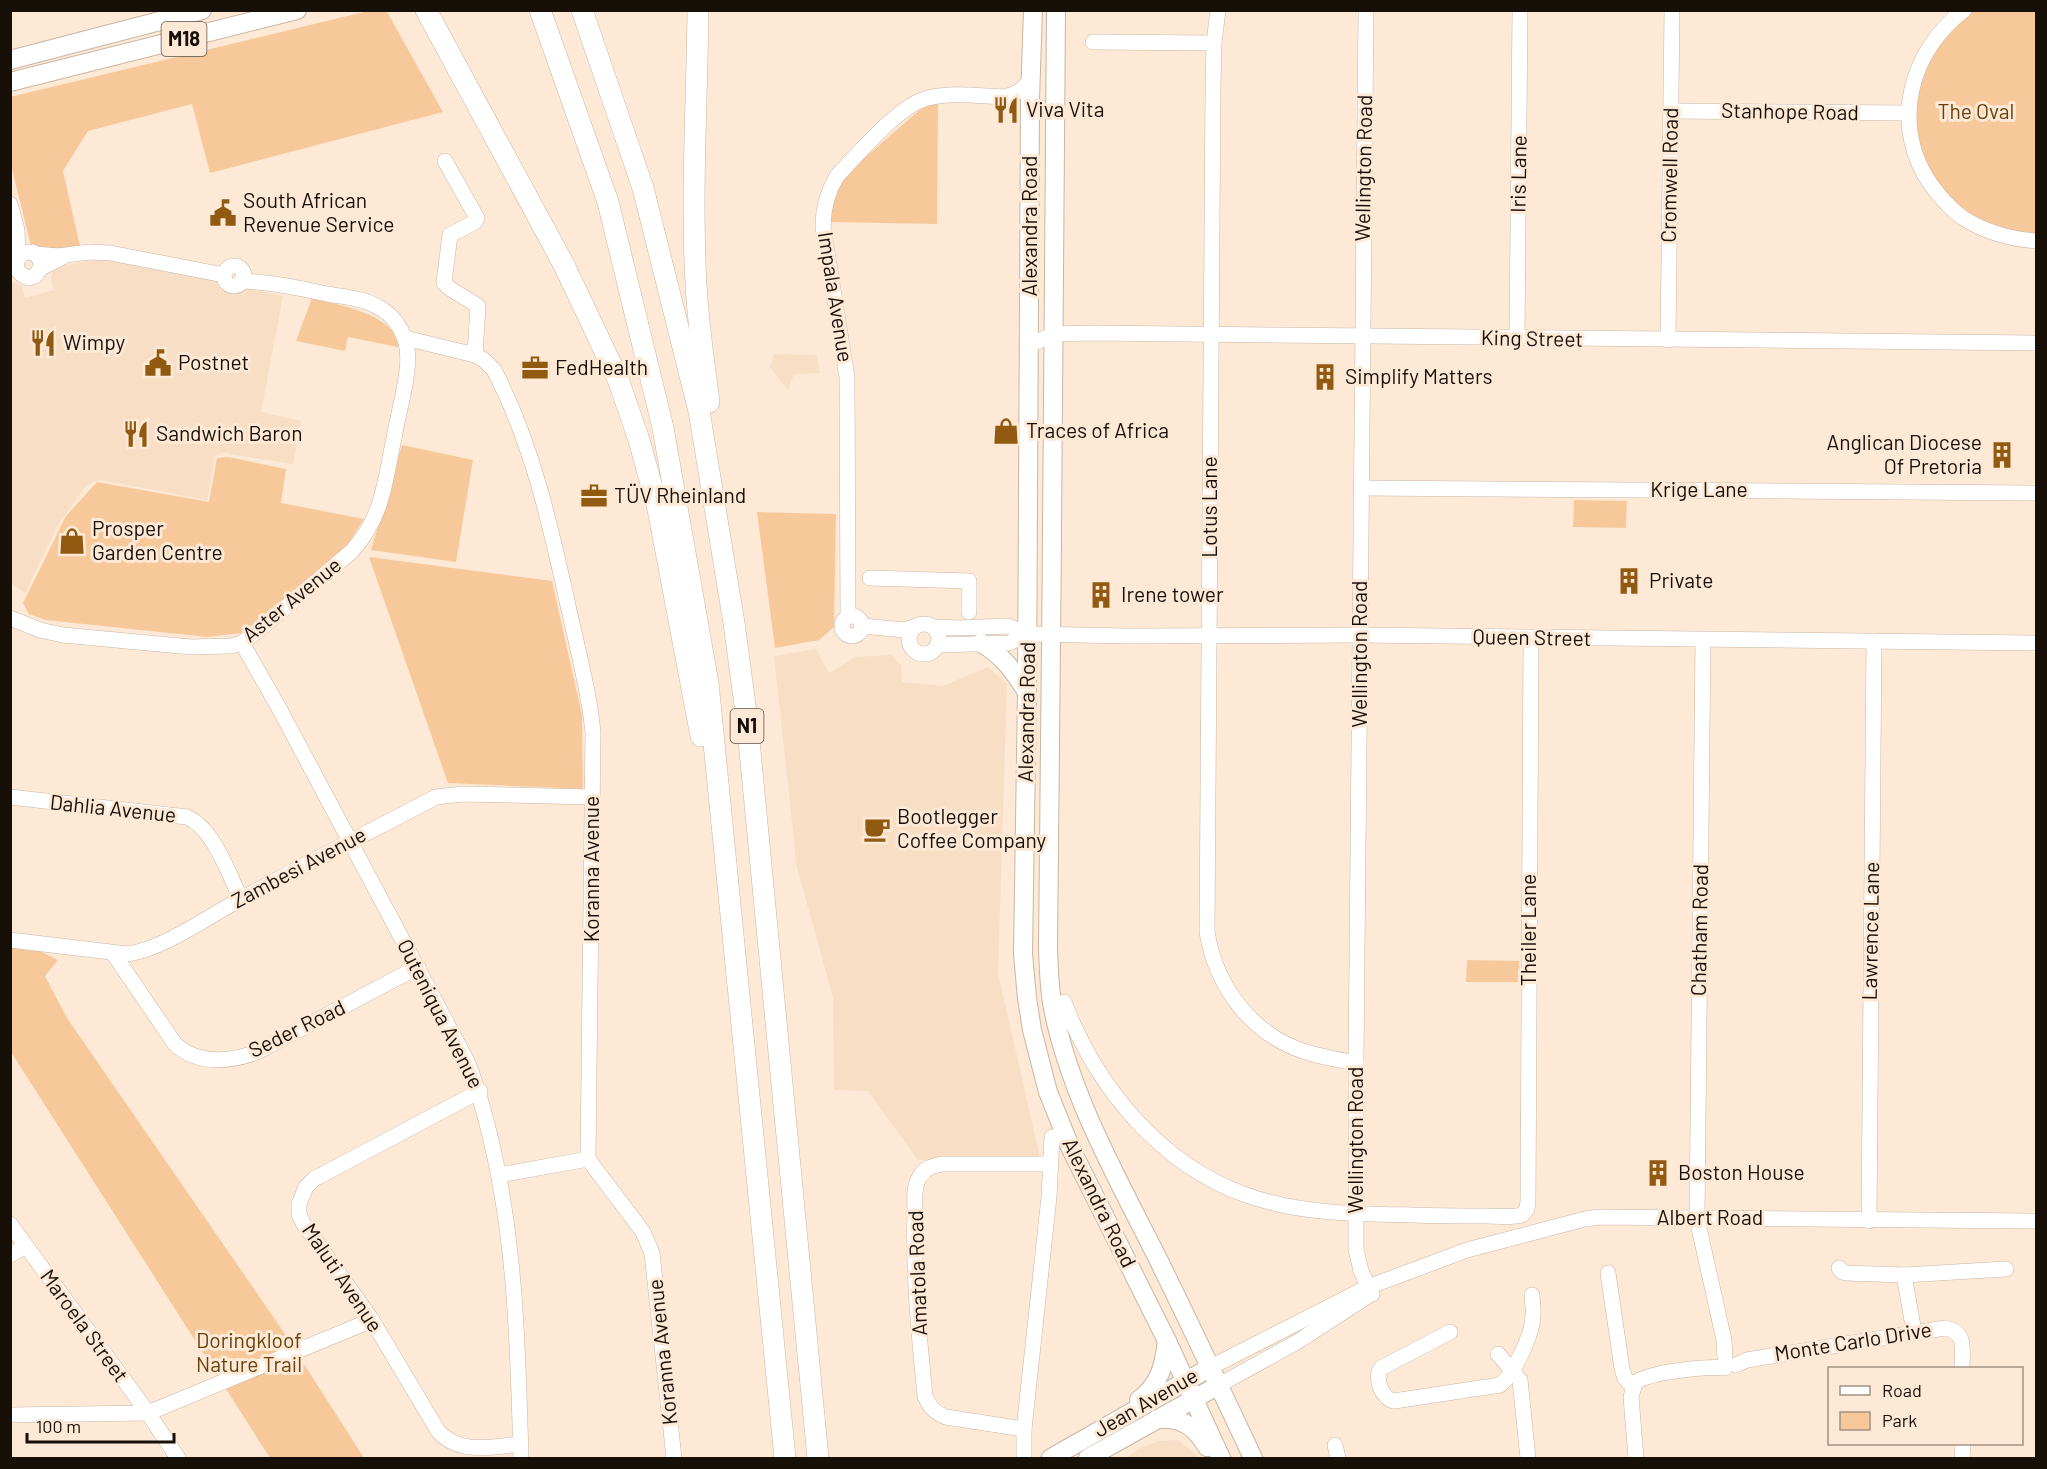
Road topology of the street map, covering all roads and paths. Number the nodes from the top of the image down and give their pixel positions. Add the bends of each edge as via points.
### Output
1 (202, 10) edge
2 (297, 10) edge
3 (426, 10) edge
4 (540, 10) edge
5 (582, 10) edge
6 (698, 10) edge
7 (1032, 10) edge
8 (1056, 10) edge
9 (1218, 10) edge
10 (1366, 10) edge
11 (1520, 10) edge
12 (1672, 10) edge
13 (1964, 10) edge
14 (1093, 42) dead end
15 (1214, 43) junction
16 (10, 60) edge
17 (1031, 78) junction
18 (10, 82) edge
19 (1003, 97) junction
20 (1671, 111) junction
21 (1909, 113) junction
22 (1030, 131) junction
23 (445, 161) dead end
24 (10, 204) edge
25 (2037, 240) edge
26 (65, 256) junction
27 (20, 263) edge
28 (1055, 334) junction
29 (1211, 334) junction
30 (1362, 336) junction
31 (405, 338) junction
32 (1517, 338) junction
33 (1668, 340) junction
34 (2037, 343) edge
35 (1029, 345) junction
36 (475, 355) junction
37 (1361, 488) junction
38 (2037, 493) edge
39 (870, 578) dead end
40 (969, 612) dead end
41 (10, 618) edge
42 (734, 623) junction
43 (916, 626) junction
44 (933, 627) junction
45 (860, 630) junction
46 (1028, 634) junction
47 (1050, 634) junction
48 (1361, 635) junction
49 (1209, 636) junction
50 (1532, 639) junction
51 (1703, 640) junction
52 (1874, 641) junction
53 (242, 643) junction
54 (2037, 643) edge
55 (981, 644) junction
56 (938, 645) junction
57 (911, 646) junction
58 (1027, 692) junction
59 (592, 796) junction
60 (10, 797) edge
61 (350, 842) junction
62 (728, 881) junction
63 (241, 899) junction
64 (10, 940) edge
65 (113, 953) junction
66 (418, 968) junction
67 (1064, 1002) dead end
68 (1356, 1063) junction
69 (480, 1091) junction
70 (1052, 1137) dead end
71 (588, 1159) junction
72 (1050, 1164) junction
73 (499, 1175) junction
74 (1356, 1215) junction
75 (1697, 1219) junction
76 (1869, 1221) junction
77 (2037, 1221) edge
78 (10, 1224) edge
79 (25, 1246) junction
80 (10, 1256) edge
81 (1839, 1268) dead end
82 (2006, 1269) dead end
83 (1608, 1273) dead end
84 (1904, 1275) junction
85 (1370, 1290) junction
86 (1532, 1296) dead end
87 (372, 1320) junction
88 (1449, 1332) dead end
89 (1914, 1332) junction
90 (1167, 1341) junction
91 (1498, 1354) dead end
92 (1729, 1361) junction
93 (1211, 1366) junction
94 (1962, 1367) edge
95 (1513, 1369) junction
96 (1185, 1381) junction
97 (1219, 1385) junction
98 (1633, 1387) junction
99 (1193, 1398) junction
100 (148, 1413) junction
101 (10, 1415) edge
102 (1156, 1419) junction
103 (1024, 1429) junction
104 (1099, 1430) junction
105 (521, 1451) edge
106 (178, 1458) edge
107 (674, 1458) edge
108 (785, 1458) edge
109 (818, 1458) edge
110 (1024, 1458) edge
111 (1051, 1458) edge
112 (1089, 1458) edge
113 (1214, 1458) edge
114 (1221, 1458) edge
115 (1253, 1458) edge
116 (1528, 1458) edge
117 (1636, 1458) edge

1 - 16 main road, M18
2 - 18 main road, M18
3 - 62 highway via 564,265 603,344 628,407 663,529
4 - 62 highway, N1 via 608,202 663,428 708,683
5 - 42 highway, N1 via 643,188 697,399
6 - 42 highway via 696,285 733,566
7 - 17 main road, Alexandra Road
8 - 28 main road, Alexandra Road
9 - 15 street, Lotus Lane
10 - 30 street, Wellington Road
11 - 32 street, Iris Lane
12 - 20 street, Cromwell Road
13 - 21 street via 1945,26 1923,55 1914,79
14 - 15 street
15 - 29 street, Lotus Lane
17 - 19 street via 1022,90
17 - 22 main road, Alexandra Road
19 - 22 street via 1018,105
19 - 45 street, Impala Avenue via 940,96 914,104 880,131 837,176 826,206 823,227 847,377 848,617 842,625 843,632 850,636
20 - 21 street, Stanhope Road
20 - 33 street, Cromwell Road
21 - 25 street via 1919,164 1947,204 1964,219 1990,232
22 - 35 main road, Alexandra Road
23 - 36 street via 477,218 450,235 444,280 449,288 478,306
24 - 27 street
26 - 27 street
26 - 27 street via 32,277
26 - 31 street via 110,253 224,274 225,280 234,285 242,277 371,303 394,320
28 - 29 street, King Street
28 - 35 street, King Street
28 - 47 main road, Alexandra Road
29 - 30 street, King Street
29 - 49 street, Lotus Lane
30 - 32 street, King Street
30 - 37 street, Wellington Road
31 - 36 street, Koranna Avenue
31 - 53 street, Aster Avenue via 408,361 403,389 384,490 371,526 352,551
32 - 33 street, King Street
33 - 34 street, King Street
35 - 46 main road, Alexandra Road
36 - 59 street, Koranna Avenue via 489,364 497,376 547,511 591,711
37 - 38 street, Krige Lane
37 - 48 street, Wellington Road
39 - 40 street via 969,581
41 - 53 street, Aster Avenue via 63,635 198,648
42 - 109 highway, N1 via 748,732
43 - 44 street
43 - 45 street via 905,630
43 - 57 street via 909,637
44 - 46 street via 1008,626
44 - 56 street via 938,633
45 - 57 street
46 - 47 street, Queen Street
46 - 55 street via 1009,643
46 - 58 main road, Alexandra Road
47 - 49 street, Queen Street
47 - 93 main road, Alexandra Road via 1048,949 1053,1008 1072,1073 1095,1128
48 - 49 street, Queen Street
48 - 50 street, Queen Street
48 - 68 street, Wellington Road
49 - 68 street, Lotus Lane via 1207,933 1213,961 1236,1003 1267,1034 1304,1052
50 - 51 street, Queen Street
50 - 74 street, Theiler Lane via 1526,1211 1519,1216
51 - 52 street, Queen Street
51 - 75 street, Chatham Road
52 - 54 street, Queen Street
52 - 76 street, Lawrence Lane
53 - 61 street, Outeniqua Avenue
55 - 56 street
55 - 58 main road via 996,651
56 - 57 street via 924,654
58 - 90 main road, Alexandra Road via 1023,954 1032,1030 1048,1092 1071,1149
59 - 61 street, Zambesi Avenue via 436,797
59 - 71 street, Koranna Avenue
60 - 63 street, Dahlia Avenue via 187,816 209,836
61 - 63 street, Zambesi Avenue
61 - 66 street, Outeniqua Avenue
62 - 108 highway, N1
63 - 65 street, Zambesi Avenue via 146,950
64 - 65 street, Zambesi Avenue
65 - 66 street, Seder Road via 175,1044 197,1057 219,1060 257,1052
66 - 69 street, Outeniqua Avenue
67 - 74 street via 1107,1086 1176,1157 1246,1195 1288,1206
68 - 74 street, Wellington Road
69 - 73 street, Outeniqua Avenue
69 - 87 street, Maluti Avenue via 328,1170 302,1194 299,1215 303,1223
70 - 72 street, Alexandra Road
71 - 73 street
71 - 107 street, Koranna Avenue via 643,1232 652,1253
72 - 103 street, Alexandra Road
72 - 103 street, Amatola Road via 942,1164 924,1171 916,1186 916,1292 927,1401 937,1414 946,1417
73 - 105 street, Outeniqua Avenue via 514,1282
74 - 85 street, Wellington Road via 1357,1255
75 - 76 street, Albert Road
75 - 85 street, Albert Road via 1600,1217 1570,1222 1467,1250
75 - 92 street, Chatham Road
76 - 77 street, Albert Road
78 - 79 street, Maroela Street
79 - 80 street
79 - 100 street, Maroela Street
81 - 84 street via 1846,1273
82 - 84 street
83 - 98 street via 1622,1369
84 - 89 street
85 - 93 street, Albert Road
85 - 97 street, Albert Road via 1297,1342
86 - 95 street via 1534,1317 1530,1334
87 - 100 street
87 - 105 street, Maluti Avenue via 446,1440 466,1447
88 - 95 street via 1381,1368 1378,1375 1387,1399 1500,1385
89 - 92 street, Monte Carlo Drive
89 - 94 street, Monte Carlo Drive via 1954,1330 1962,1341
90 - 96 main road, Alexandra Road
90 - 104 main road via 1161,1376 1154,1386
91 - 95 street
92 - 98 street, Monte Carlo Drive via 1639,1379
93 - 96 main road, Jean Avenue
93 - 97 main road, Alexandra Road
95 - 116 street via 1520,1380
96 - 99 main road, Alexandra Road
96 - 104 main road, Jean Avenue
97 - 99 main road, Jean Avenue
97 - 115 main road, Alexandra Road
98 - 117 street
99 - 102 main road, Jean Avenue
99 - 114 main road, Alexandra Road
100 - 101 street
100 - 106 street, Maroela Street
102 - 112 main road, Jean Avenue
102 - 113 main road via 1173,1418 1188,1424
103 - 110 street, Alexandra Road
104 - 111 main road, Jean Avenue

